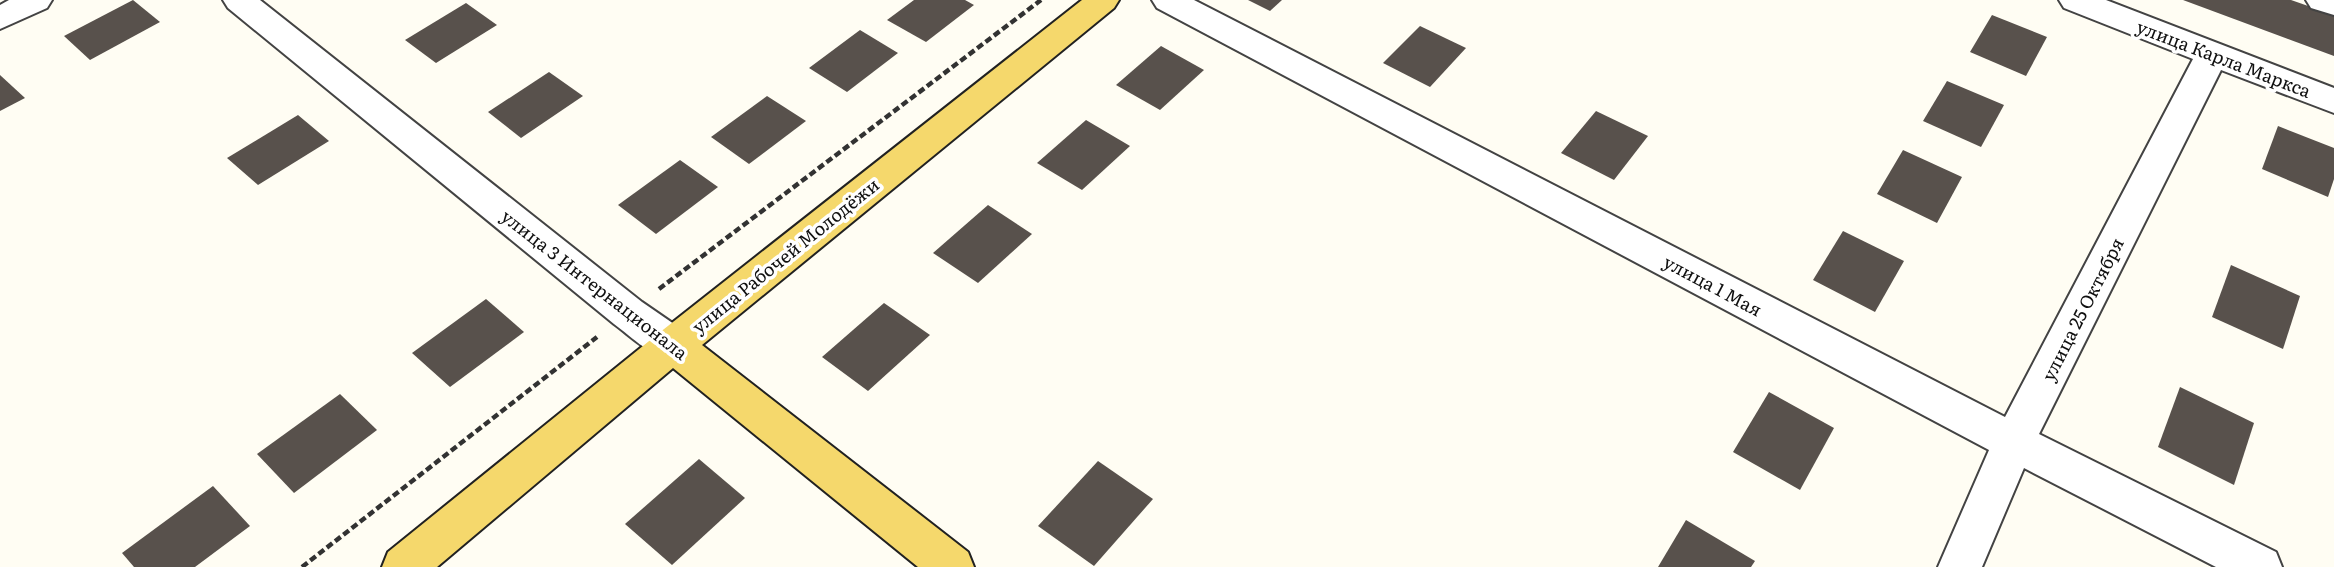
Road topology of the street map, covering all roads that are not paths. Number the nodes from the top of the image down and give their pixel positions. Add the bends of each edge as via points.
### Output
1 (36, 0) edge
2 (239, 0) edge
3 (1103, 0) edge
4 (1168, 0) edge
5 (2075, 0) edge
6 (2322, 0) edge
7 (2334, 4) edge
8 (0, 18) edge
9 (2212, 54) junction
10 (2334, 101) edge
11 (673, 345) junction
12 (2014, 442) junction
13 (404, 567) edge
14 (953, 567) edge
15 (1960, 567) edge
16 (2260, 567) edge

1 - 8 street
2 - 11 street, улица 3 Интернационала
3 - 11 main road, улица Рабочей Молодёжи
4 - 12 street, улица 1 Мая
5 - 9 street, улица Карла Маркса
6 - 7 street
9 - 10 street, улица Карла Маркса
9 - 12 street, улица 25 Октября
11 - 13 main road, улица Рабочей Молодёжи
11 - 14 main road, улица 3 Интернационала
12 - 15 street, улица 25 Октября
12 - 16 street, улица 1 Мая

